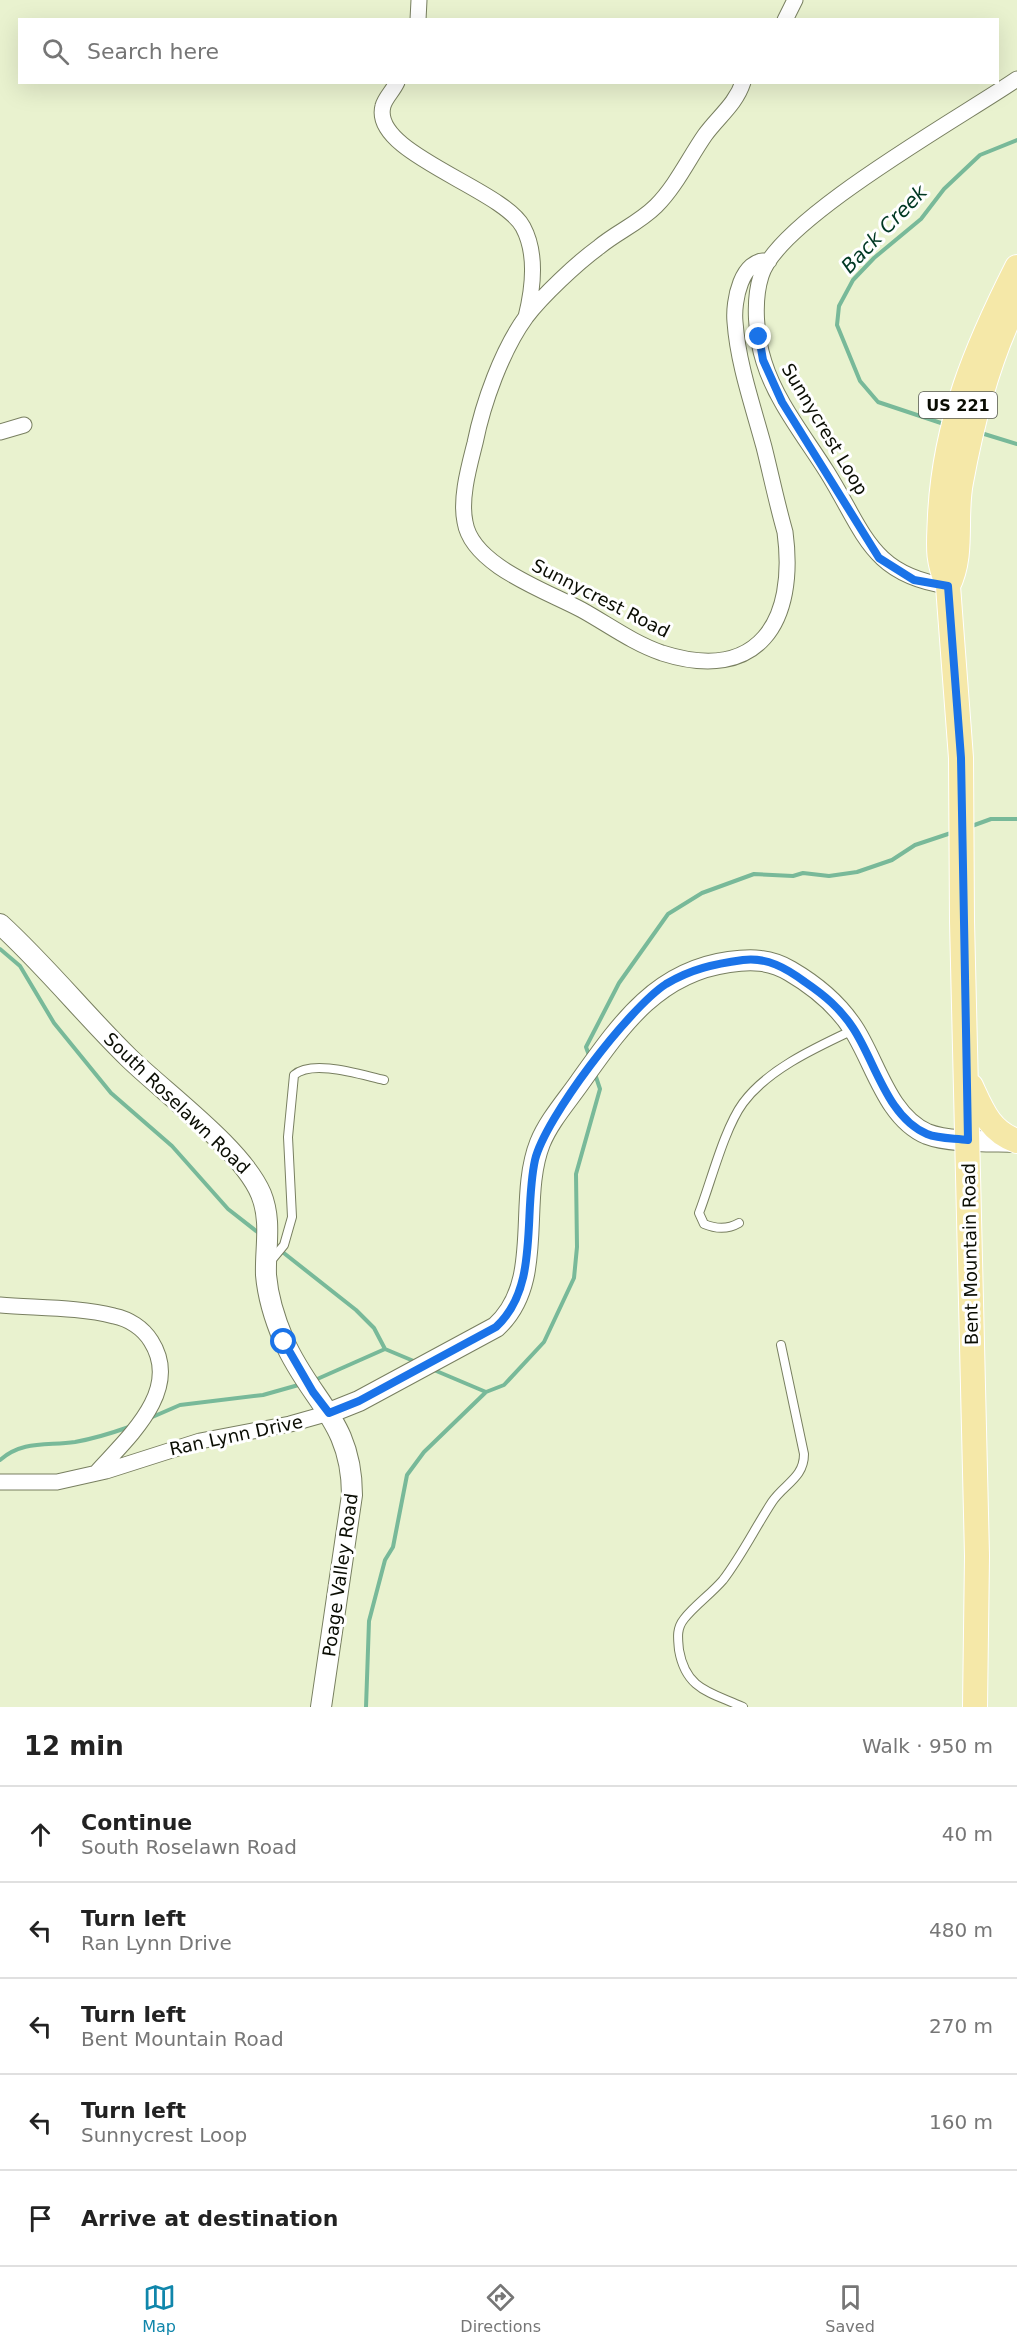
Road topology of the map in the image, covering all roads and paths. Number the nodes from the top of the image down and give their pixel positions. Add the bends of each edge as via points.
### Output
1 (419, 0) edge
2 (795, 0) edge
3 (418, 18) edge
4 (785, 18) edge
5 (1017, 79) edge
6 (396, 84) edge
7 (741, 84) edge
8 (769, 261) junction
9 (1017, 267) edge
10 (1017, 301) edge
11 (526, 317) junction
12 (24, 425) dead end
13 (0, 432) edge
14 (948, 556) junction
15 (948, 586) junction
16 (0, 924) edge
17 (855, 1030) junction
18 (966, 1074) junction
19 (384, 1080) dead end
20 (968, 1140) junction
21 (1017, 1142) edge
22 (739, 1223) dead end
23 (266, 1265) junction
24 (0, 1305) edge
25 (781, 1345) dead end
26 (329, 1413) junction
27 (96, 1473) junction
28 (0, 1482) edge
29 (321, 1707) edge
30 (743, 1707) edge
31 (975, 1707) edge

1 - 3 street
2 - 4 street
5 - 8 street, Sunnycrest Loop via 860,181 788,237
6 - 11 street, Sunnycrest Road via 382,114 396,140 409,152 498,202 522,225 532,267
7 - 11 street, Sunnycrest Road via 734,101 706,134 657,206 599,247
8 - 11 street, Sunnycrest Road via 755,264 740,284 735,320 739,353 785,532 789,567 782,604 770,631 748,653 724,661 679,658 629,639 498,566 472,541 464,519 477,433 491,387
8 - 15 street, Sunnycrest Loop via 761,276 759,337 763,360 782,402 879,558 914,580
9 - 14 main road, Bent Mountain Road / US 221 via 983,334 959,398 942,476
10 - 14 main road, Bent Mountain Road / US 221 via 1004,326 980,406 960,484
12 - 13 street
14 - 15 main road, Bent Mountain Road / US 221 via 957,568
15 - 18 main road, Bent Mountain Road / US 221 via 961,758
16 - 23 street, South Roselawn Road via 130,1059 252,1176 267,1214
17 - 20 street, Ran Lynn Drive via 897,1109 911,1123 927,1134
17 - 22 lane via 804,1054 754,1090 743,1104 699,1213 704,1224 713,1228
17 - 26 street, Ran Lynn Drive via 824,995 792,972 766,961 705,965 665,985 634,1011 602,1051 540,1142 531,1185 523,1277 519,1297 505,1319 359,1401
18 - 20 main road, Bent Mountain Road / US 221
18 - 21 main road via 993,1126
19 - 23 lane via 321,1068 306,1068 294,1075 288,1137 291,1230 285,1245
20 - 21 street, Ran Lynn Drive
20 - 31 main road, Bent Mountain Road / US 221 via 977,1545
23 - 26 street, South Roselawn Road via 268,1292 284,1342
24 - 27 street via 112,1315 138,1326 156,1348 160,1369 154,1400
25 - 30 lane via 804,1454 802,1469 773,1501 722,1581 684,1619 677,1636 681,1662 692,1682
26 - 27 street, Ran Lynn Drive via 200,1441
26 - 29 street, Poage Valley Road via 348,1452 352,1495
27 - 28 street, Ran Lynn Drive via 57,1482

